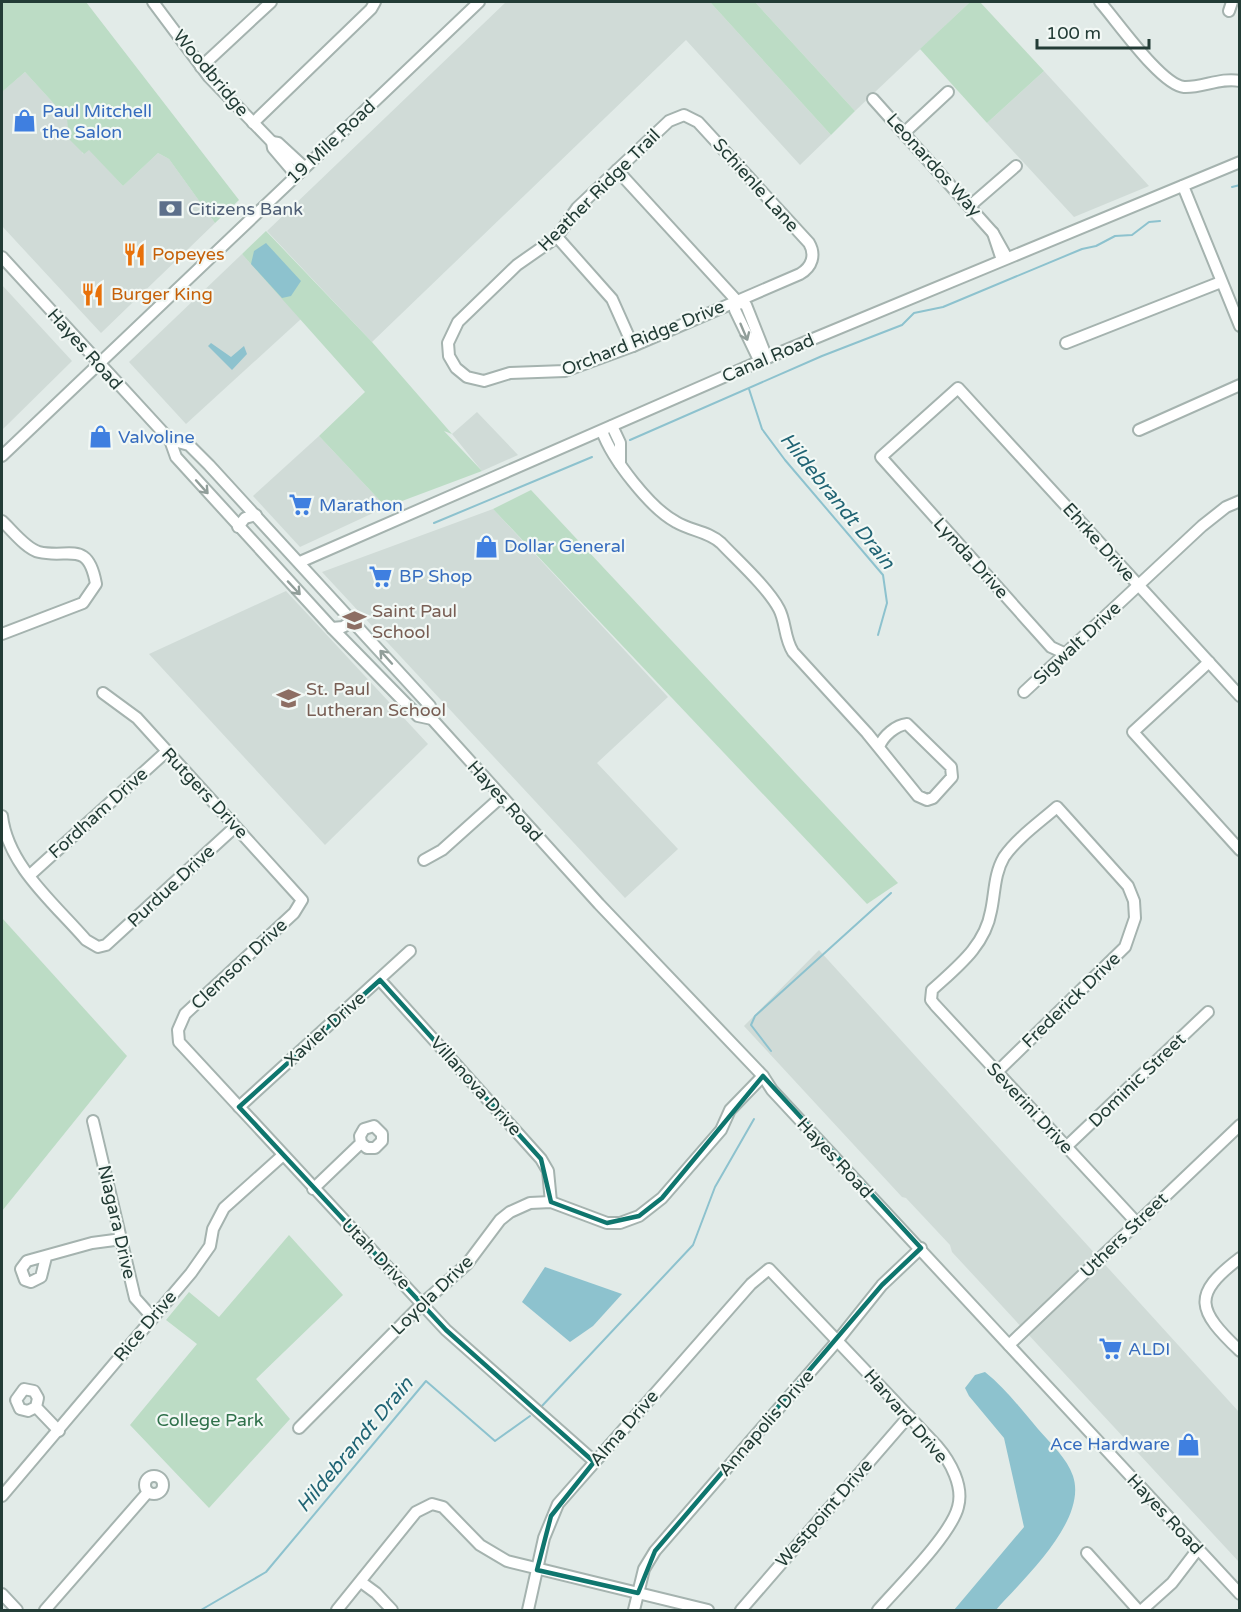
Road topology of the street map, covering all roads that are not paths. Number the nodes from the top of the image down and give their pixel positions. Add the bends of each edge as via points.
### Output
1 (272, 2) edge
2 (375, 2) edge
3 (479, 2) edge
4 (1100, 2) edge
5 (157, 3) edge
6 (201, 68) junction
7 (1239, 81) edge
8 (948, 92) dead end
9 (873, 99) dead end
10 (684, 115) joint
11 (253, 123) junction
12 (905, 132) junction
13 (1239, 162) edge
14 (1016, 166) dead end
15 (617, 170) junction
16 (300, 171) junction
17 (1183, 186) junction
18 (972, 206) junction
19 (557, 237) junction
20 (2, 257) edge
21 (1005, 259) junction
22 (810, 265) joint
23 (1221, 282) junction
24 (737, 301) junction
25 (1239, 326) edge
26 (1066, 344) dead end
27 (633, 346) junction
28 (448, 349) joint
29 (764, 360) junction
30 (98, 364) junction
31 (1239, 385) edge
32 (607, 429) junction
33 (1139, 430) dead end
34 (170, 440) junction
35 (2, 456) edge
36 (881, 457) joint
37 (1239, 501) edge
38 (256, 515) junction
39 (2, 521) edge
40 (238, 527) junction
41 (300, 562) junction
42 (1139, 586) junction
43 (353, 620) junction
44 (332, 628) junction
45 (2, 634) edge
46 (1065, 653) junction
47 (1209, 662) junction
48 (1024, 692) dead end
49 (103, 693) dead end
50 (1239, 696) edge
51 (432, 719) junction
52 (879, 747) junction
53 (166, 752) junction
54 (500, 798) junction
55 (1057, 807) joint
56 (2, 816) edge
57 (235, 827) junction
58 (1239, 850) edge
59 (424, 860) dead end
60 (30, 875) junction
61 (302, 900) joint
62 (410, 951) dead end
63 (380, 980) junction
64 (1208, 1012) dead end
65 (178, 1030) joint
66 (997, 1072) junction
67 (763, 1076) junction
68 (239, 1107) junction
69 (93, 1121) dead end
70 (1239, 1125) edge
71 (361, 1143) dead end
72 (1066, 1147) junction
73 (282, 1156) junction
74 (313, 1189) junction
75 (551, 1202) junction
76 (1137, 1223) junction
77 (122, 1239) junction
78 (921, 1248) junction
79 (46, 1257) dead end
80 (1239, 1258) edge
81 (766, 1270) joint
82 (423, 1304) junction
83 (152, 1317) junction
84 (838, 1340) junction
85 (1009, 1345) junction
86 (1239, 1351) edge
87 (36, 1407) dead end
88 (909, 1416) junction
89 (299, 1428) dead end
90 (59, 1431) junction
91 (595, 1462) junction
92 (148, 1492) dead end
93 (2, 1497) edge
94 (1198, 1550) junction
95 (1087, 1553) dead end
96 (537, 1570) junction
97 (361, 1582) junction
98 (638, 1593) junction
99 (2, 1594) edge
100 (1239, 1594) edge
101 (17, 1611) edge
102 (45, 1611) edge
103 (337, 1611) edge
104 (392, 1611) edge
105 (528, 1611) edge
106 (634, 1611) edge
107 (708, 1611) edge
108 (741, 1611) edge
109 (878, 1611) edge
110 (1138, 1611) edge
111 (1142, 1611) edge

1 - 6 street
2 - 11 street
3 - 16 street, 19 Mile Road
4 - 7 street via 1171,82 1185,87
5 - 6 street, Woodbridge
6 - 11 street, Woodbridge
8 - 12 street
9 - 12 street, Leonardos Way
10 - 15 street, Heather Ridge Trail via 669,121
10 - 22 street, Schienle Lane via 698,122 809,243
11 - 16 street, Woodbridge via 273,148
12 - 18 street, Leonardos Way
13 - 17 street, Canal Road
14 - 18 street
15 - 19 street, Heather Ridge Trail via 577,208
15 - 24 street
16 - 30 street, 19 Mile Road
17 - 21 street, Canal Road
17 - 23 street
18 - 21 street, Leonardos Way via 993,233
19 - 27 street via 612,299
19 - 28 street, Heather Ridge Trail via 518,266 458,322
20 - 30 street, Hayes Road
21 - 29 street, Canal Road
22 - 24 street, Orchard Ridge Drive via 800,274
23 - 25 street
23 - 26 street
24 - 27 street, Orchard Ridge Drive
24 - 29 street via 746,305
27 - 28 street, Orchard Ridge Drive via 559,373 510,373 484,381 459,372
29 - 32 street, Canal Road
30 - 34 street, Hayes Road
30 - 35 street, 19 Mile Road
31 - 33 street
32 - 41 street, Canal Road
32 - 52 street via 620,443 620,464 632,482 670,519 716,539 771,598 780,610 793,652
34 - 38 street, Hayes Road via 189,445
34 -> 40 street, Hayes Road via 176,457
36 - 42 street, Ehrke Drive via 958,388
36 - 46 street, Lynda Drive via 1051,647
37 - 42 street, Sigwalt Drive via 1202,526
38 - 40 street
38 - 41 street, Hayes Road
39 - 45 street via 39,552 83,555 94,572 96,584 83,603
40 -> 44 street, Hayes Road
41 - 43 street, Hayes Road
42 - 46 street, Sigwalt Drive
42 - 47 street, Ehrke Drive
43 - 44 street
51 -> 43 street, Hayes Road via 430,706
44 - 51 street, Hayes Road via 418,716
46 - 48 street, Sigwalt Drive
47 - 50 street, Ehrke Drive
47 - 58 street via 1133,732
49 - 53 street, Rutgers Drive via 137,718
51 - 54 street, Hayes Road
52 - 52 street via 921,798 933,798 952,777 951,767 907,724 898,726
53 - 57 street, Rutgers Drive
53 - 60 street, Fordham Drive
54 - 59 street via 442,850
54 - 67 street, Hayes Road
55 - 66 street, Severini Drive via 1004,857 982,937 932,990 935,1005
55 - 66 street, Frederick Drive via 1128,886 1134,901 1134,926 1118,956
56 - 60 street via 14,855
57 - 60 street, Purdue Drive via 106,945 98,947 86,940
57 - 61 street, Rutgers Drive
61 - 65 street, Clemson Drive via 294,913 185,1014
62 - 63 street, Xavier Drive
63 - 68 street, Xavier Drive
63 - 75 street, Villanova Drive via 541,1159 548,1172
64 - 72 street, Dominic Street
65 - 68 street, Utah Drive via 185,1052
66 - 72 street, Severini Drive
67 - 75 street, Loyola Drive via 730,1110 721,1130 662,1198 639,1216 607,1223
67 - 78 street, Hayes Road
68 - 73 street, Utah Drive
69 - 77 street, Niagara Drive
70 - 76 street, Uthers Street
71 - 74 street
72 - 76 street, Severini Drive
73 - 74 street, Utah Drive
73 - 83 street, Rice Drive via 224,1208 213,1229 210,1246
74 - 82 street, Utah Drive
75 - 82 street, Loyola Drive via 530,1203 510,1212 467,1264
76 - 85 street, Uthers Street
77 - 79 street
77 - 83 street, Niagara Drive via 135,1298
78 - 84 street, Annapolis Drive via 882,1285
78 - 85 street, Hayes Road
80 - 86 street via 1215,1276 1204,1300 1212,1319
81 - 84 street, Harvard Drive via 773,1271
81 - 91 street, Alma Drive
82 - 89 street, Loyola Drive
82 - 91 street, Utah Drive via 470,1353
83 - 90 street, Rice Drive
84 - 88 street, Harvard Drive
84 - 98 street, Annapolis Drive via 655,1551 644,1569
85 - 94 street, Hayes Road
87 - 90 street
88 - 108 street, Westpoint Drive
88 - 109 street, Harvard Drive via 945,1456 956,1479 958,1507 941,1536
90 - 93 street, Rice Drive
91 - 96 street, Alma Drive via 551,1516
92 - 102 street
94 - 100 street, Hayes Road
94 - 111 street via 1172,1583
95 - 110 street
96 - 97 street via 488,1552 443,1507 427,1504 416,1512
96 - 98 street
96 - 105 street, Alma Drive
97 - 103 street
97 - 104 street
98 - 106 street, Annapolis Drive
98 - 107 street
99 - 101 street

